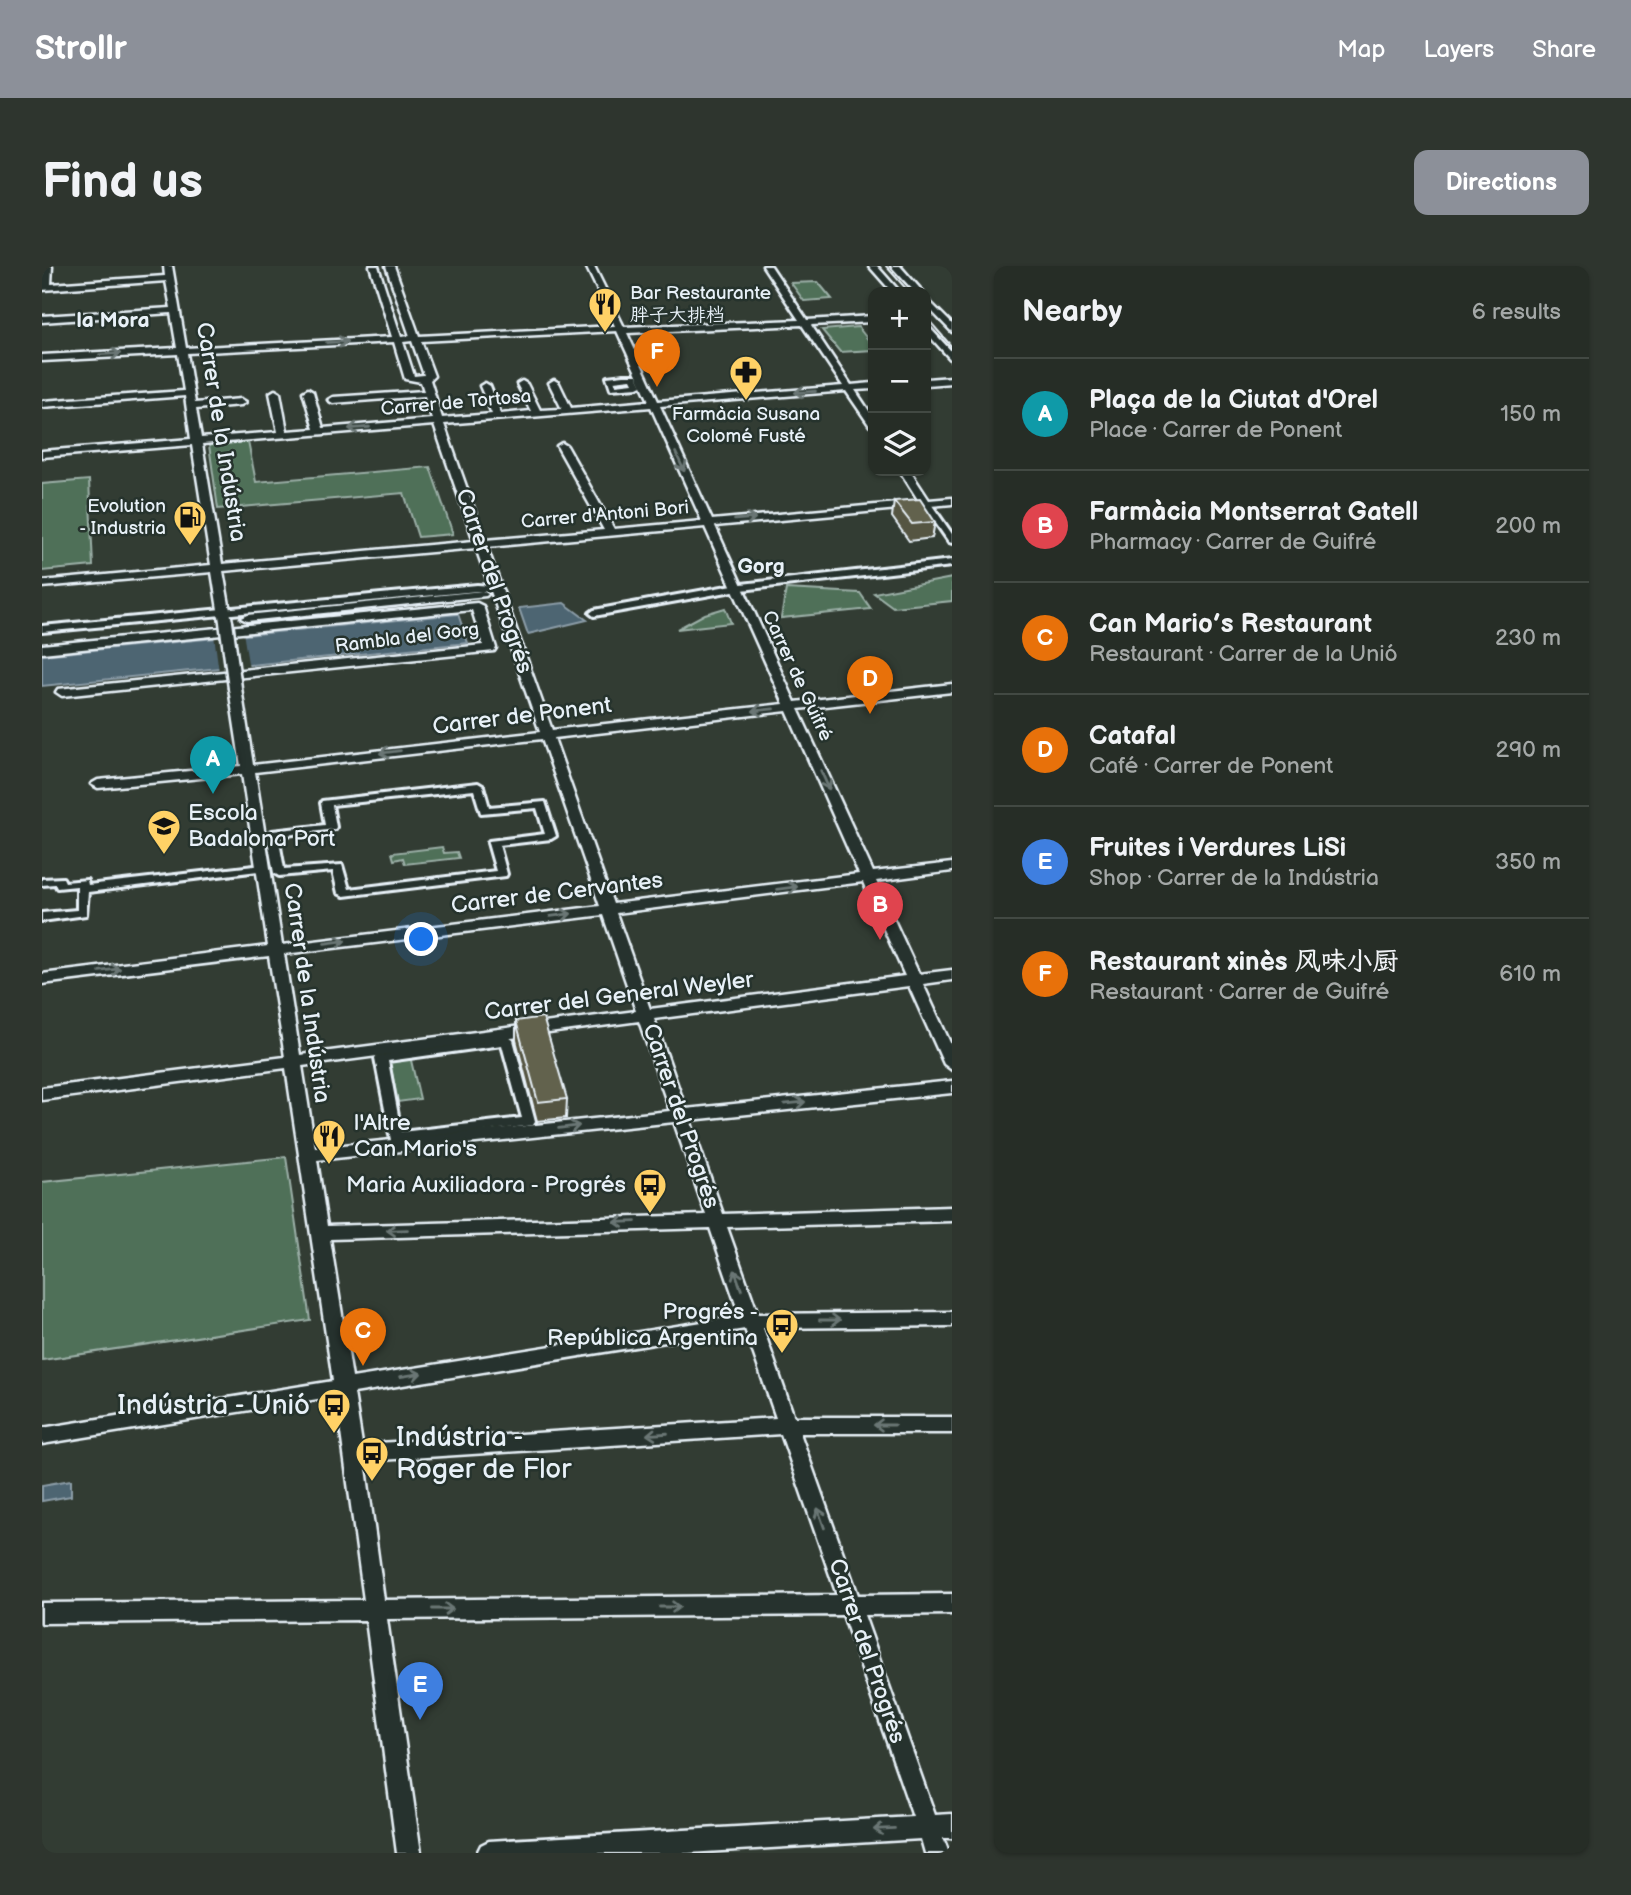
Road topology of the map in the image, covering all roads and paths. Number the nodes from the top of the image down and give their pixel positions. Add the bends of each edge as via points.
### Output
1 (48, 266) edge
2 (168, 266) edge
3 (374, 266) edge
4 (390, 266) edge
5 (590, 266) edge
6 (767, 266) edge
7 (873, 266) edge
8 (895, 266) edge
9 (170, 278) junction
10 (45, 287) edge
11 (892, 287) edge
12 (914, 287) edge
13 (931, 306) edge
14 (177, 310) junction
15 (952, 314) edge
16 (939, 315) junction
17 (931, 316) edge
18 (868, 319) edge
19 (42, 320) edge
20 (805, 323) junction
21 (620, 329) junction
22 (952, 329) edge
23 (931, 333) edge
24 (416, 338) junction
25 (398, 339) junction
26 (181, 350) junction
27 (42, 358) edge
28 (952, 358) edge
29 (425, 379) junction
30 (952, 380) edge
31 (931, 382) edge
32 (554, 383) dead end
33 (522, 384) dead end
34 (485, 386) dead end
35 (868, 386) edge
36 (849, 388) junction
37 (189, 391) junction
38 (308, 392) dead end
39 (275, 393) dead end
40 (430, 393) junction
41 (333, 400) dead end
42 (42, 402) edge
43 (241, 402) dead end
44 (653, 403) junction
45 (192, 406) junction
46 (568, 411) junction
47 (537, 414) junction
48 (868, 416) edge
49 (498, 417) junction
50 (438, 422) junction
51 (319, 431) junction
52 (283, 434) junction
53 (195, 440) junction
54 (562, 446) dead end
55 (42, 454) edge
56 (908, 476) edge
57 (952, 500) edge
58 (926, 503) junction
59 (708, 523) junction
60 (611, 532) junction
61 (952, 540) edge
62 (482, 544) junction
63 (952, 563) edge
64 (219, 567) junction
65 (42, 584) edge
66 (737, 588) junction
67 (491, 593) junction
68 (594, 613) dead end
69 (225, 617) junction
70 (241, 619) dead end
71 (42, 629) edge
72 (42, 649) edge
73 (952, 688) edge
74 (62, 692) dead end
75 (792, 707) junction
76 (548, 734) junction
77 (248, 770) junction
78 (98, 784) dead end
79 (478, 786) joint
80 (952, 867) edge
81 (263, 868) junction
82 (869, 878) junction
83 (42, 881) edge
84 (83, 889) junction
85 (608, 910) junction
86 (42, 918) edge
87 (276, 949) junction
88 (952, 975) edge
89 (42, 979) edge
90 (915, 981) junction
91 (645, 1016) junction
92 (381, 1058) joint
93 (292, 1062) junction
94 (952, 1064) edge
95 (952, 1087) edge
96 (42, 1094) edge
97 (681, 1114) junction
98 (306, 1155) junction
99 (952, 1214) edge
100 (717, 1219) junction
101 (319, 1233) junction
102 (952, 1320) edge
103 (752, 1321) junction
104 (343, 1386) junction
105 (788, 1425) junction
106 (952, 1425) edge
107 (42, 1436) edge
108 (353, 1453) junction
109 (952, 1604) edge
110 (852, 1606) junction
111 (374, 1610) junction
112 (42, 1614) edge
113 (928, 1826) junction
114 (952, 1826) edge
115 (409, 1853) edge
116 (489, 1853) edge
117 (937, 1853) edge

1 - 10 street
2 - 9 street, Carrer de la Indústria
3 - 25 street, Carrer del Progrés
4 - 24 street, Carrer del Progrés
5 - 21 street, Carrer de Guifré
6 - 20 street
7 - 11 street
8 - 12 street
9 - 10 street
9 - 14 street, Carrer de la Indústria
13 - 16 street
14 - 19 street
14 - 26 street, Carrer de la Indústria
15 - 16 street
16 - 17 street
16 - 22 street
18 - 20 street
20 - 21 street
20 - 36 street
21 - 24 street
21 - 44 street, Carrer de Guifré
23 - 28 street
24 - 25 street
24 - 29 street, Carrer del Progrés via 429,376
26 -> 25 street
25 - 29 street, Carrer del Progrés via 410,379
27 -> 26 street
26 - 37 street, Carrer de la Indústria
29 - 40 street, Carrer del Progrés
30 - 31 street
32 - 46 street
33 - 47 street
34 - 49 street
35 - 36 street, Carrer de Tortosa
36 -> 44 street, Carrer de Tortosa
36 - 48 street
37 - 42 street
37 - 45 street, Carrer de la Indústria
38 - 51 street
39 - 52 street
40 - 41 street
40 - 50 street, Carrer del Progrés
43 - 45 street
44 - 46 street, Carrer de Tortosa
44 -> 59 street, Carrer de Guifré
45 - 53 street, Carrer de la Indústria
46 - 47 street, Carrer de Tortosa
47 - 49 street, Carrer de Tortosa
49 - 50 street, Carrer de Tortosa
50 -> 51 street, Carrer de Tortosa
50 - 62 street, Carrer del Progrés
51 - 52 street, Carrer de Tortosa
52 - 53 street, Carrer de Tortosa
53 - 55 street, Carrer de Tortosa
53 - 64 street, Carrer de la Indústria
54 - 60 street
56 - 58 street
57 - 58 street, Carrer d'Antoni Bori
59 -> 58 street, Carrer d'Antoni Bori
58 - 61 street
59 - 60 street, Carrer d'Antoni Bori
59 - 66 street, Carrer de Guifré
60 - 62 street, Carrer d'Antoni Bori
62 - 64 street, Carrer d'Antoni Bori
62 - 67 street, Carrer del Progrés
63 - 66 street
64 - 65 street, Carrer d'Antoni Bori
64 - 69 street, Carrer de la Indústria
66 - 68 street
66 - 75 street, Carrer de Guifré
67 - 69 street via 477,588
67 - 70 street
67 - 76 street, Carrer del Progrés
69 - 71 street
69 - 77 street, Carrer de la Indústria, bridge
72 - 74 street, Rambla del Gorg via 477,607 490,648
73 - 75 street, Carrer de Ponent
75 -> 76 street, Carrer de Ponent
75 -> 82 street, Carrer de Guifré
76 -> 77 street, Carrer de Ponent
76 - 85 street, Carrer del Progrés
77 - 78 street, Carrer de Ponent
77 - 81 street, Carrer de la Indústria
79 - 79 street via 485,811 541,804 551,835 493,843 502,874 344,893 338,867 279,873 272,834 331,827 326,803
80 - 82 street, Carrer de Cervantes
81 - 84 street
81 - 87 street, Carrer de la Indústria
85 -> 82 street, Carrer de Cervantes
82 - 90 street, Carrer de Guifré
83 - 84 street via 59,880 61,886 83,882
84 - 86 street via 82,913
87 -> 85 street, Carrer de Cervantes
85 - 91 street, Carrer del Progrés
89 -> 87 street, Carrer de Cervantes
87 - 93 street, Carrer de la Indústria
88 - 90 street, Carrer del General Weyler
90 - 91 street, Carrer del General Weyler
90 - 94 street, Carrer de Guifré
91 - 93 street, Carrer del General Weyler
91 - 97 street, Carrer del Progrés
92 - 92 street via 397,1137 529,1122 507,1040
93 - 96 street, Carrer del General Weyler
93 - 98 street, Carrer de la Indústria
97 -> 95 street
98 -> 97 street
97 - 100 street, Carrer del Progrés
98 - 101 street, Carrer de la Indústria
99 - 100 street
100 -> 101 street
103 -> 100 street, Carrer del Progrés
101 - 104 street, Carrer de la Indústria
103 -> 102 street
104 -> 103 street
103 - 105 street, Carrer del Progrés
104 - 107 street
104 - 108 street, Carrer de la Indústria
106 -> 105 street
105 -> 108 street
110 -> 105 street, Carrer del Progrés
108 - 111 street, Carrer de la Indústria
109 - 110 street
111 -> 110 street
110 - 113 street, Carrer del Progrés
111 - 112 street
111 - 115 street, Carrer de la Indústria
113 - 114 street
113 -> 116 street
113 - 117 street, Carrer del Progrés

